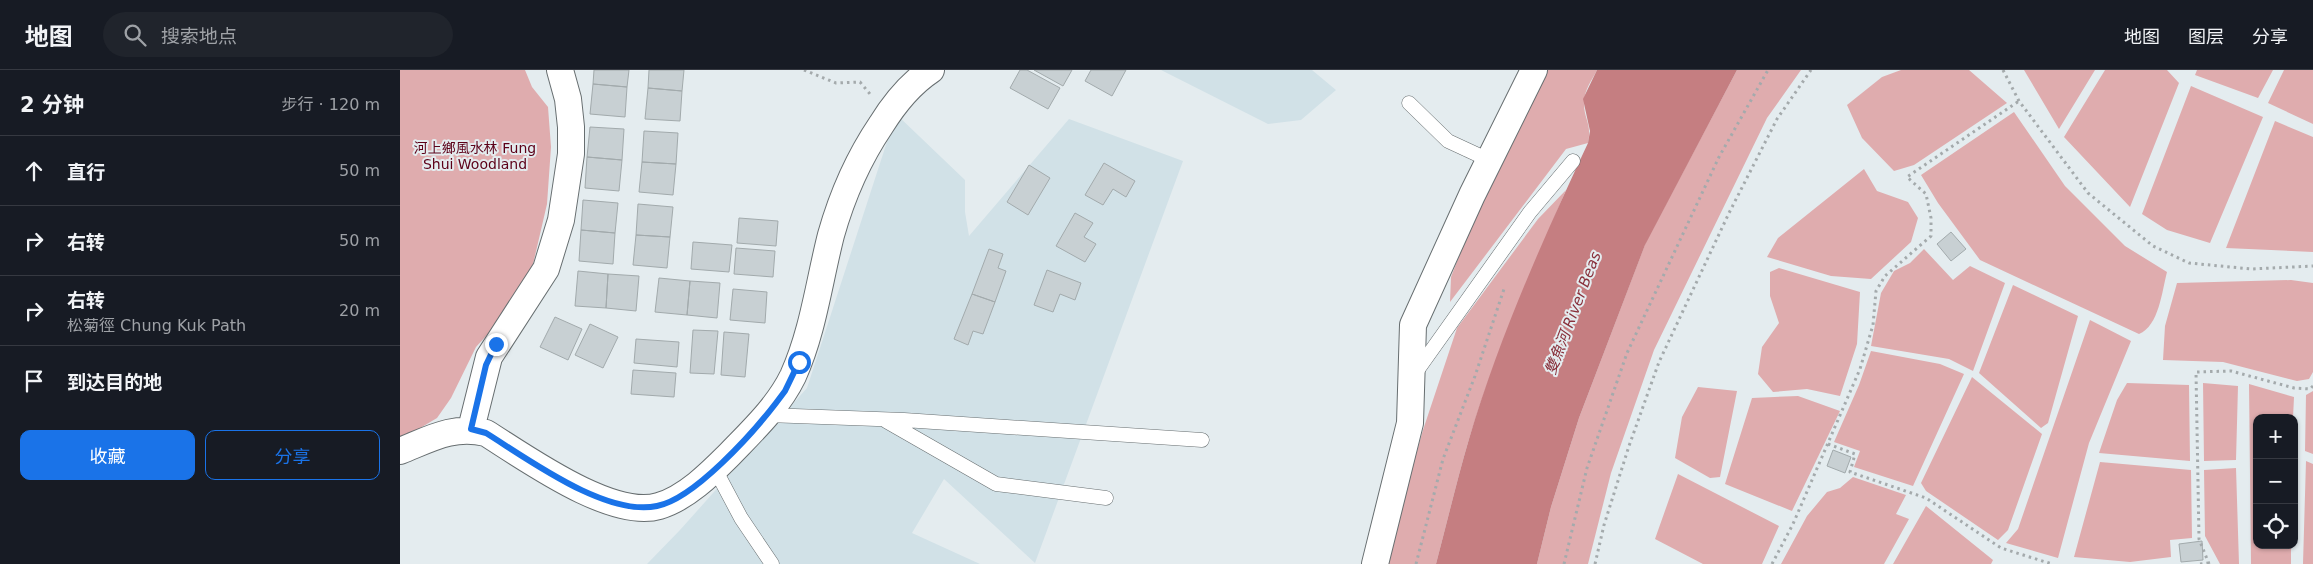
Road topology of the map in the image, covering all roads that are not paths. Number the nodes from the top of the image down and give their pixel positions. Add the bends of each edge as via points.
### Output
1 (560, 70) edge
2 (931, 70) edge
3 (1534, 70) edge
4 (1409, 103) dead end
5 (1489, 160) junction
6 (1573, 161) dead end
7 (1412, 378) junction
8 (767, 416) junction
9 (883, 419) junction
10 (471, 429) junction
11 (1202, 440) dead end
12 (400, 451) edge
13 (715, 469) junction
14 (1106, 498) dead end
15 (772, 564) edge
16 (1375, 564) edge

1 - 10 street via 571,127 571,154 560,220 546,270 488,357
2 - 8 street via 907,89 858,163 832,234 799,362 785,391
3 - 5 street
4 - 5 lane via 1448,141
5 - 7 street via 1413,325
6 - 7 lane via 1530,212
7 - 16 street via 1410,423
8 - 9 lane
8 - 13 street
9 - 11 lane
9 - 14 lane via 996,484
10 - 12 street via 454,430
10 - 13 street via 486,433 574,487 626,506 643,508 667,503
13 - 15 lane via 741,518

